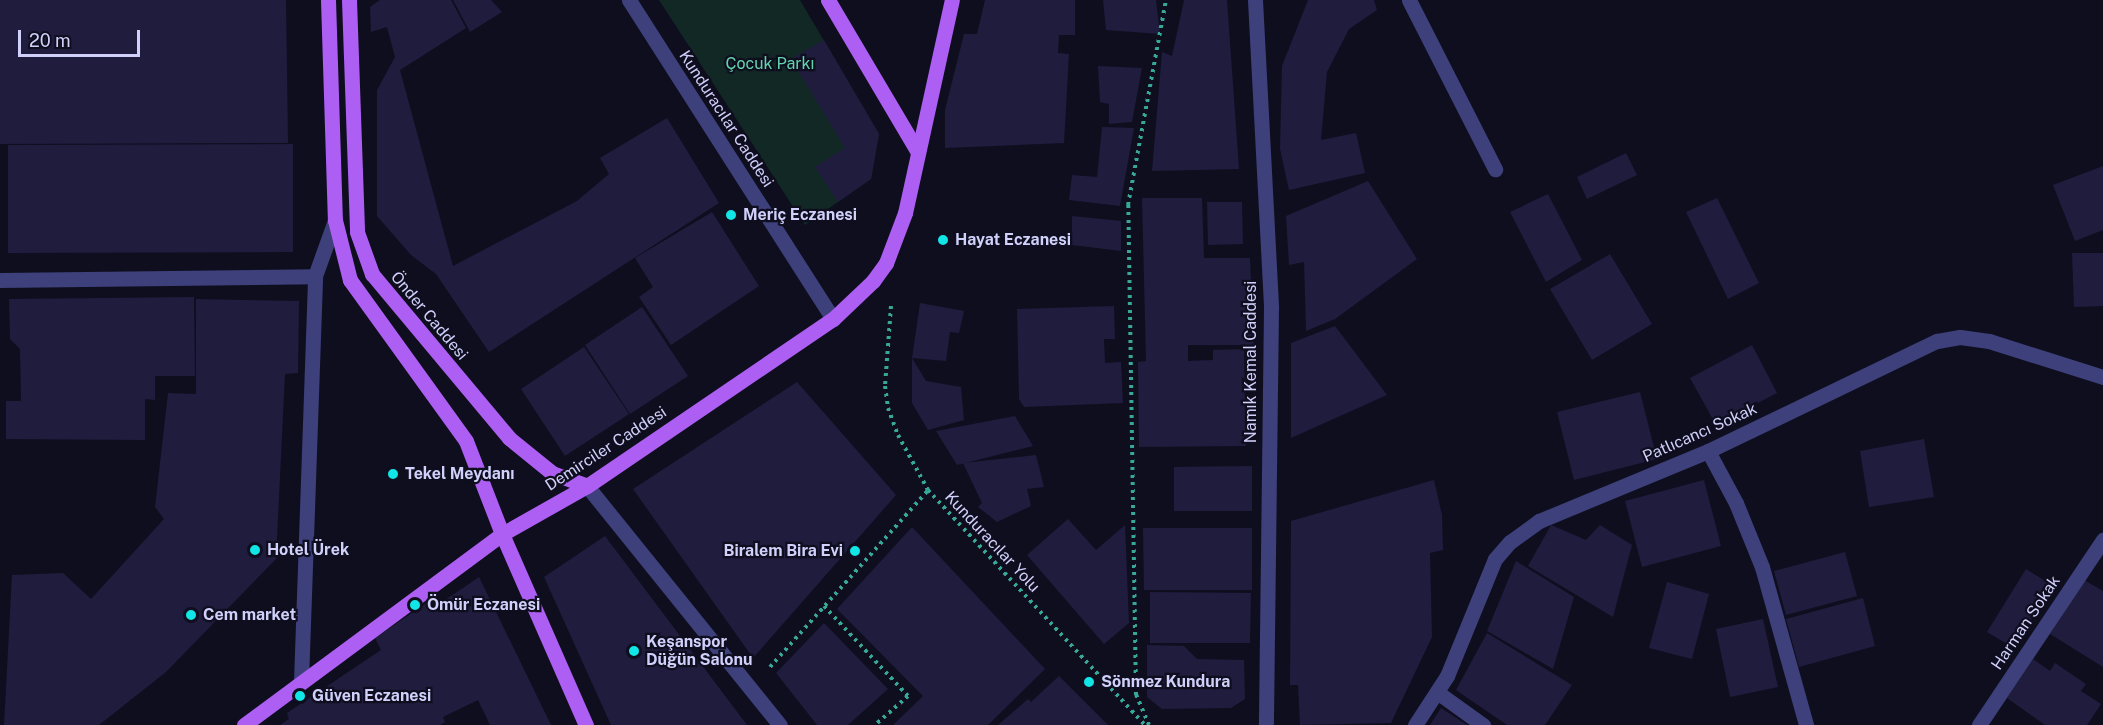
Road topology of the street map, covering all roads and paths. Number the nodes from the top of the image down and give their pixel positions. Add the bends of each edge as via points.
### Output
1 (328, 0) edge
2 (349, 0) edge
3 (629, 0) edge
4 (828, 0) edge
5 (952, 0) edge
6 (1166, 0) edge
7 (1255, 0) edge
8 (1409, 0) edge
9 (918, 152) junction
10 (1495, 169) dead end
11 (335, 220) junction
12 (315, 276) junction
13 (0, 280) edge
14 (892, 295) dead end
15 (833, 319) junction
16 (2103, 377) edge
17 (1708, 451) junction
18 (587, 486) junction
19 (928, 490) junction
20 (502, 534) junction
21 (2103, 540) edge
22 (824, 606) junction
23 (301, 681) junction
24 (751, 688) junction
25 (1437, 692) junction
26 (244, 725) edge
27 (586, 725) edge
28 (780, 725) edge
29 (875, 725) edge
30 (1147, 725) edge
31 (1266, 725) edge
32 (1415, 725) edge
33 (1483, 725) edge
34 (1806, 725) edge
35 (1979, 725) edge

1 - 11 main road
2 - 18 main road, Önder Caddesi via 357,232 372,274 509,438 552,473
3 - 15 street, Kunduracılar Caddesi
4 - 9 main road
5 - 9 main road, Demirciler Caddesi
6 - 30 path via 1128,205 1136,695
7 - 31 street, Namık Kemal Caddesi via 1271,308
8 - 10 street
9 - 15 main road, Demirciler Caddesi via 906,213 886,263
11 - 12 street
11 - 20 main road via 350,280 466,441
12 - 13 street
12 - 23 street
14 - 19 path via 885,386 888,408
15 - 18 main road, Demirciler Caddesi
16 - 17 street, Patlıcancı Sokak via 1989,341 1950,338 1925,345
17 - 25 street, Patlıcancı Sokak via 1539,522 1510,542 1484,581 1456,656
17 - 34 street via 1736,503 1762,567
18 - 20 main road, Demirciler Caddesi
18 - 24 street
19 - 22 path, Kunduracılar Yolu
19 - 30 path, Kunduracılar Yolu
20 - 23 main road, Demirciler Caddesi
20 - 27 main road
21 - 35 street, Harman Sokak
22 - 24 path, Kunduracılar Yolu
22 - 29 path via 908,696
23 - 26 main road, Demirciler Caddesi
24 - 28 street
25 - 32 street, Patlıcancı Sokak
25 - 33 street

